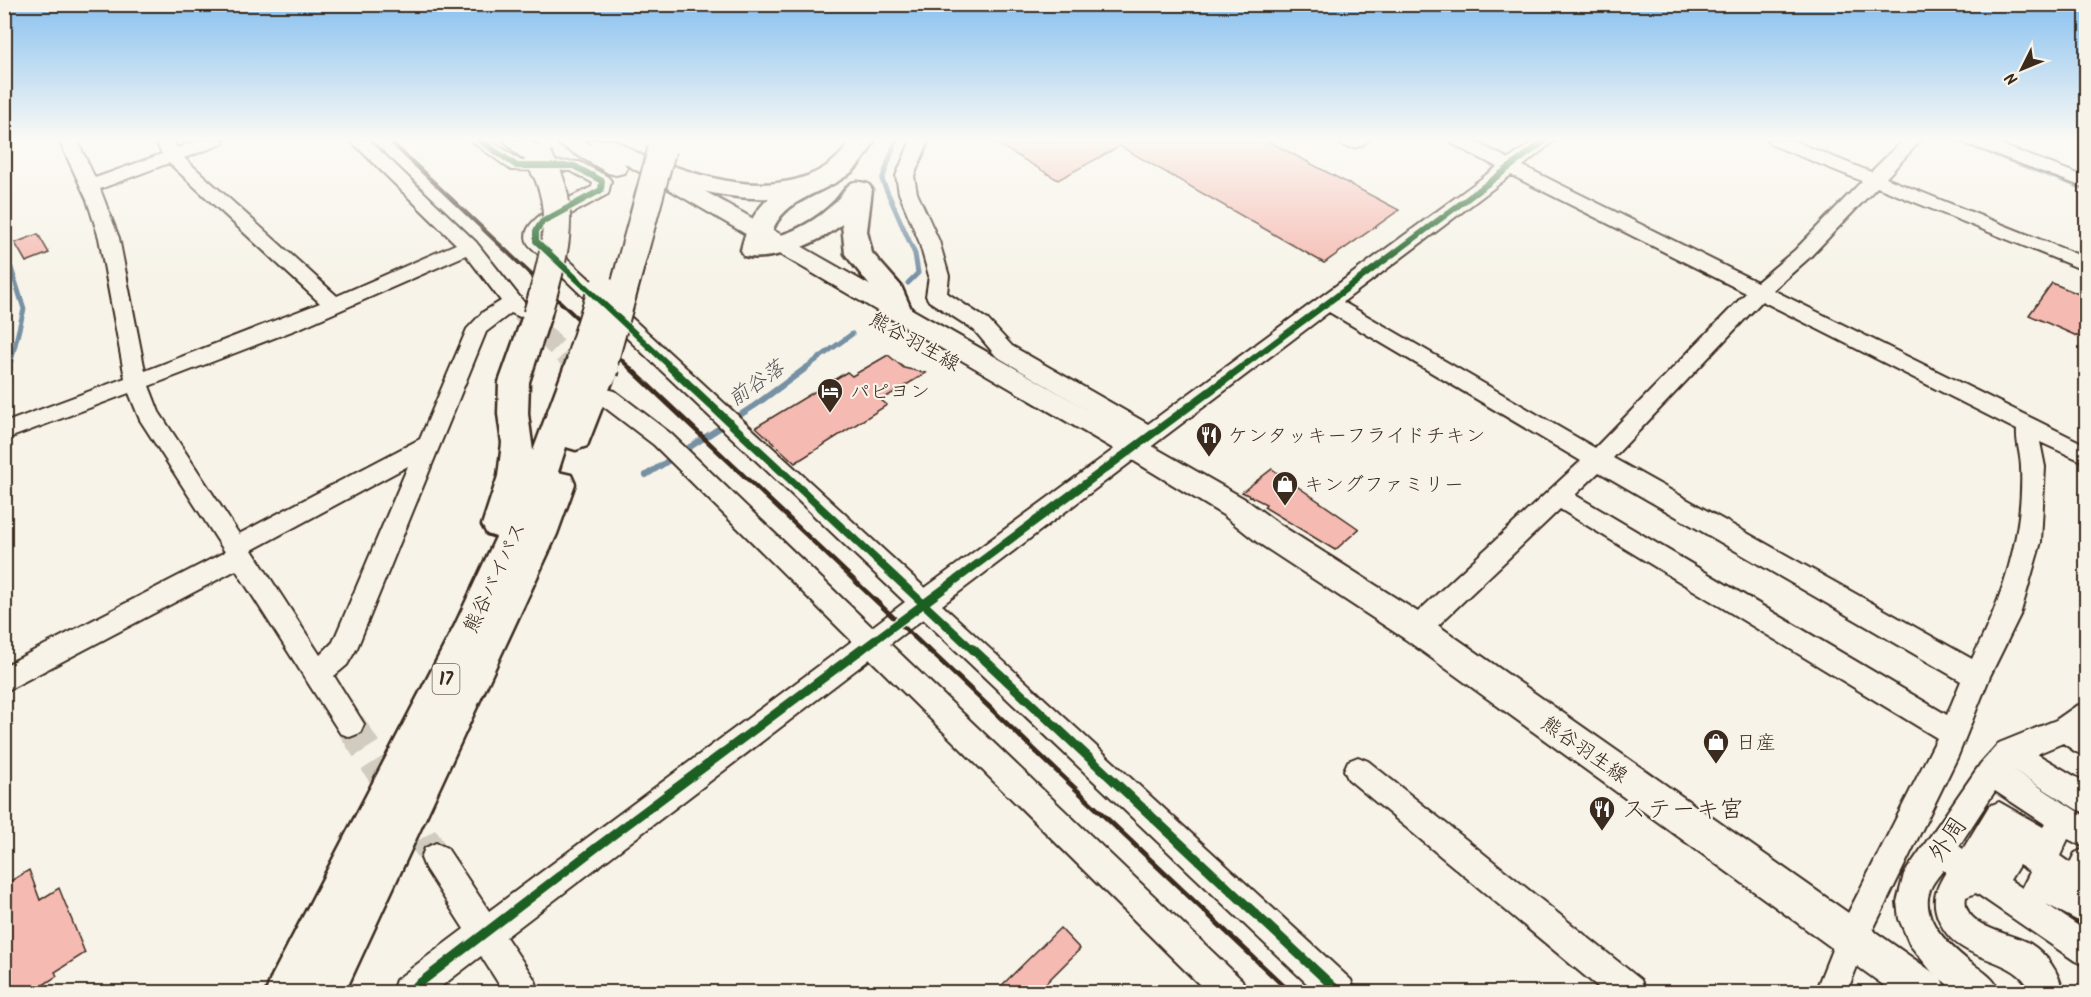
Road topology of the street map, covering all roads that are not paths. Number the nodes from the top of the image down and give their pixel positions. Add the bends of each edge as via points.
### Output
1 (90, 186) edge
2 (209, 187) edge
3 (407, 187) edge
4 (552, 187) edge
5 (601, 187) edge
6 (650, 187) edge
7 (658, 187) edge
8 (699, 187) edge
9 (712, 187) edge
10 (802, 187) edge
11 (809, 187) edge
12 (860, 187) edge
13 (907, 187) edge
14 (1484, 187) edge
15 (1549, 187) edge
16 (1867, 187) edge
17 (1893, 187) edge
18 (857, 194) junction
19 (765, 242) junction
20 (468, 246) junction
21 (2086, 265) edge
22 (1760, 292) junction
23 (1329, 303) junction
24 (334, 305) junction
25 (524, 309) junction
26 (898, 311) junction
27 (596, 375) junction
28 (138, 383) junction
29 (2029, 425) junction
30 (4, 432) edge
31 (429, 444) junction
32 (1134, 446) junction
33 (2086, 454) edge
34 (1597, 460) junction
35 (1559, 497) junction
36 (239, 551) junction
37 (924, 605) junction
38 (1417, 629) junction
39 (468, 633) junction
40 (873, 643) junction
41 (317, 673) junction
42 (1977, 676) junction
43 (4, 680) edge
44 (350, 723) tunnel mouth
45 (2080, 729) edge
46 (1953, 733) junction
47 (2000, 762) junction
48 (1358, 770) dead end
49 (2086, 799) edge
50 (2075, 826) edge
51 (1939, 850) junction
52 (436, 858) tunnel mouth
53 (2086, 863) edge
54 (1980, 877) junction
55 (2027, 910) junction
56 (2086, 910) edge
57 (484, 932) junction
58 (1852, 938) junction
59 (2086, 950) edge
60 (420, 987) edge
61 (288, 993) edge
62 (322, 993) edge
63 (523, 993) edge
64 (1230, 993) edge
65 (1339, 993) edge
66 (1629, 993) edge
67 (1831, 993) edge
68 (1927, 993) edge
69 (1984, 993) edge
70 (2047, 993) edge

1 - 28 street via 110,239
2 - 24 street
3 - 20 street
4 - 25 highway, bridge via 556,205 549,270
5 - 37 street via 542,222 536,231 536,241
6 - 27 highway, 熊谷バイパス / 17, bridge via 648,207
7 - 19 main road, 熊谷羽生線
8 - 19 main road, 熊谷羽生線
9 - 10 highway via 765,192
11 - 19 highway via 777,205 765,217
12 - 18 highway
13 - 32 street via 939,276 936,296 981,325 1004,351
14 - 23 street
15 - 22 street
16 - 22 street
17 - 21 street
18 - 19 highway via 819,230
18 - 26 highway via 854,231 859,254 891,292
19 - 26 main road, 熊谷羽生線
19 - 32 main road, 熊谷羽生線
20 - 24 street
20 - 25 street
22 - 29 street
22 - 34 street
23 - 32 street
23 - 34 street
24 - 28 street
25 - 31 street via 490,317 477,329
25 - 39 highway via 514,382 513,414 518,443 514,476
26 - 32 main road, 熊谷羽生線
27 - 39 highway, 熊谷バイパス / 17 via 540,477
27 - 40 street
27 - 62 highway, 熊谷バイパス / 17 via 540,534
28 - 30 street
28 - 36 street via 148,414
29 - 33 street
29 - 42 street via 2033,467 2029,542 2007,615
31 - 36 street
31 - 41 street via 344,648
32 - 37 street
32 - 38 main road, 熊谷羽生線 via 1229,516 1268,533
34 - 35 street
34 - 42 street
35 - 38 street
35 - 46 street
36 - 41 street
36 - 43 street
37 - 40 street
37 - 65 street
38 - 58 main road, 熊谷羽生線
39 - 61 highway, 熊谷バイパス / 17
40 - 57 street
40 - 64 street
41 - 44 street
42 - 46 street
45 - 47 street
46 - 58 street
47 - 49 street
47 - 50 street
47 - 51 street, 外周
48 - 66 street
50 - 54 street via 2048,848 1999,816
51 - 54 street
51 - 69 street, 外周 via 1915,885 1911,901 1915,918 1929,946
52 - 57 street
53 - 54 street via 2076,885 2014,844
54 - 55 street
54 - 70 street via 1957,882 1951,890 1948,901 1955,923 1984,943 2020,956 2039,973
55 - 56 street via 2041,882
55 - 59 street
57 - 60 street
57 - 63 street
58 - 67 street
58 - 68 main road, 熊谷羽生線

